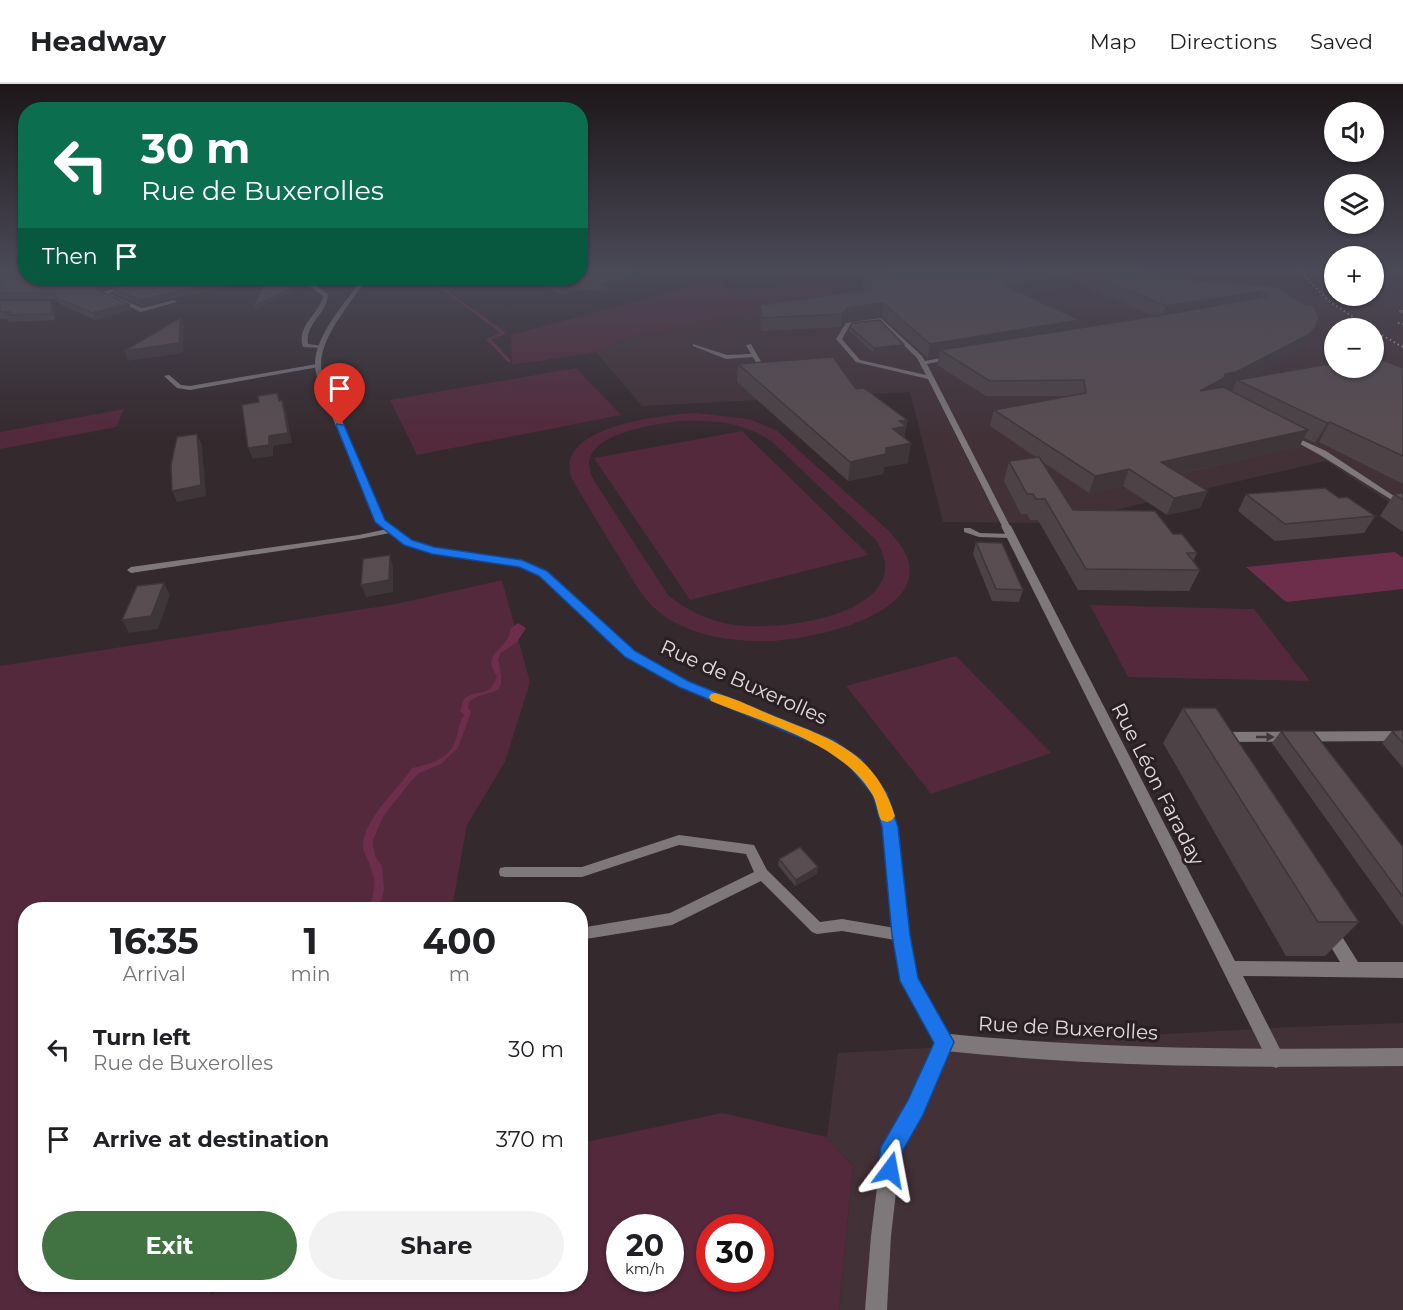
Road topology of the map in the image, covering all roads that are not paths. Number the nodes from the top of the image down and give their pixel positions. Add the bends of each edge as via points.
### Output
1 (306, 326) edge
2 (335, 326) edge
3 (847, 326) edge
4 (887, 326) edge
5 (695, 345) dead end
6 (749, 345) dead end
7 (322, 346) junction
8 (754, 355) junction
9 (957, 357) edge
10 (923, 363) junction
11 (318, 366) junction
12 (760, 367) edge
13 (167, 376) dead end
14 (930, 378) junction
15 (1283, 432) edge
16 (1403, 505) edge
17 (967, 530) dead end
18 (392, 531) junction
19 (1008, 531) junction
20 (131, 570) dead end
21 (1403, 736) edge
22 (1315, 737) junction
23 (1214, 747) edge
24 (1329, 755) edge
25 (505, 872) dead end
26 (762, 874) junction
27 (1321, 919) edge
28 (588, 933) edge
29 (901, 935) junction
30 (1230, 968) junction
31 (1353, 969) junction
32 (1403, 970) edge
33 (945, 1042) junction
34 (1403, 1057) edge
35 (1276, 1059) junction
36 (876, 1310) edge

1 - 7 street via 306,346
2 - 7 street, Rue de Buxerolles
3 - 14 lane via 839,339 858,361
4 - 10 lane
5 - 8 lane via 726,357
6 - 8 lane
7 - 11 street, Rue de Buxerolles
8 - 12 lane
9 - 10 lane
10 - 14 lane
11 - 13 lane via 190,388 179,387
11 - 18 street, Rue de Buxerolles via 380,522
14 - 19 lane
15 - 16 lane
17 - 19 lane via 978,535
18 - 20 lane
18 - 29 street, Rue de Buxerolles via 408,542 432,550 522,564 543,574 630,654 683,684 828,744 855,763 880,793 890,827
19 - 30 street, Rue Léon Faraday
21 - 22 street
23 -> 22 street via 1208,737
22 - 24 street
25 - 26 lane via 582,872 679,840 750,849
26 - 28 lane via 672,919
26 - 29 lane via 818,928 842,925
27 - 31 street
29 - 33 street, Rue de Buxerolles via 909,981
30 - 31 street
30 - 35 street, Rue Léon Faraday
31 - 32 street
33 - 35 street, Rue de Buxerolles via 1013,1051
33 - 36 street via 892,1147
34 - 35 street, Rue de Buxerolles

